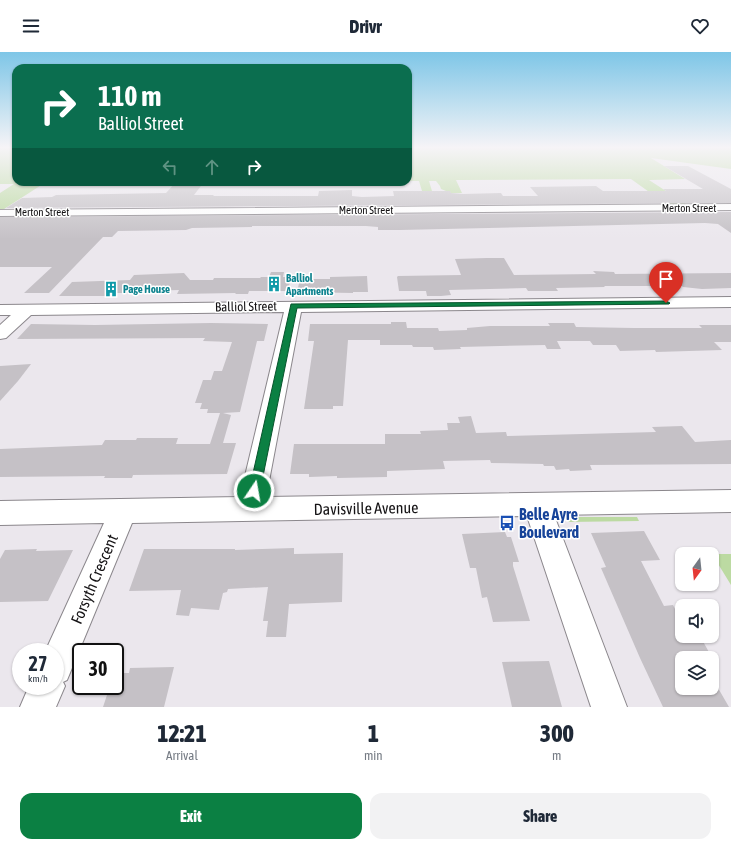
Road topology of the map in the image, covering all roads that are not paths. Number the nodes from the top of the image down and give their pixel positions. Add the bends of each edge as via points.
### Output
1 (731, 207) edge
2 (0, 213) edge
3 (731, 302) edge
4 (294, 306) junction
5 (27, 309) junction
6 (0, 310) edge
7 (0, 334) edge
8 (731, 501) edge
9 (537, 505) junction
10 (250, 509) junction
11 (123, 511) junction
12 (0, 513) edge
13 (64, 647) edge
14 (43, 695) edge
15 (38, 707) edge
16 (609, 707) edge

1 - 2 street, Merton Street
3 - 4 street, Balliol Street
4 - 5 street, Balliol Street
4 - 10 street
5 - 6 street, Balliol Street
5 - 7 street
8 - 9 street, Davisville Avenue
9 - 10 street, Davisville Avenue
9 - 16 street
10 - 11 street, Davisville Avenue
11 - 12 street, Davisville Avenue
11 - 13 street, Forsyth Crescent
14 - 15 street

